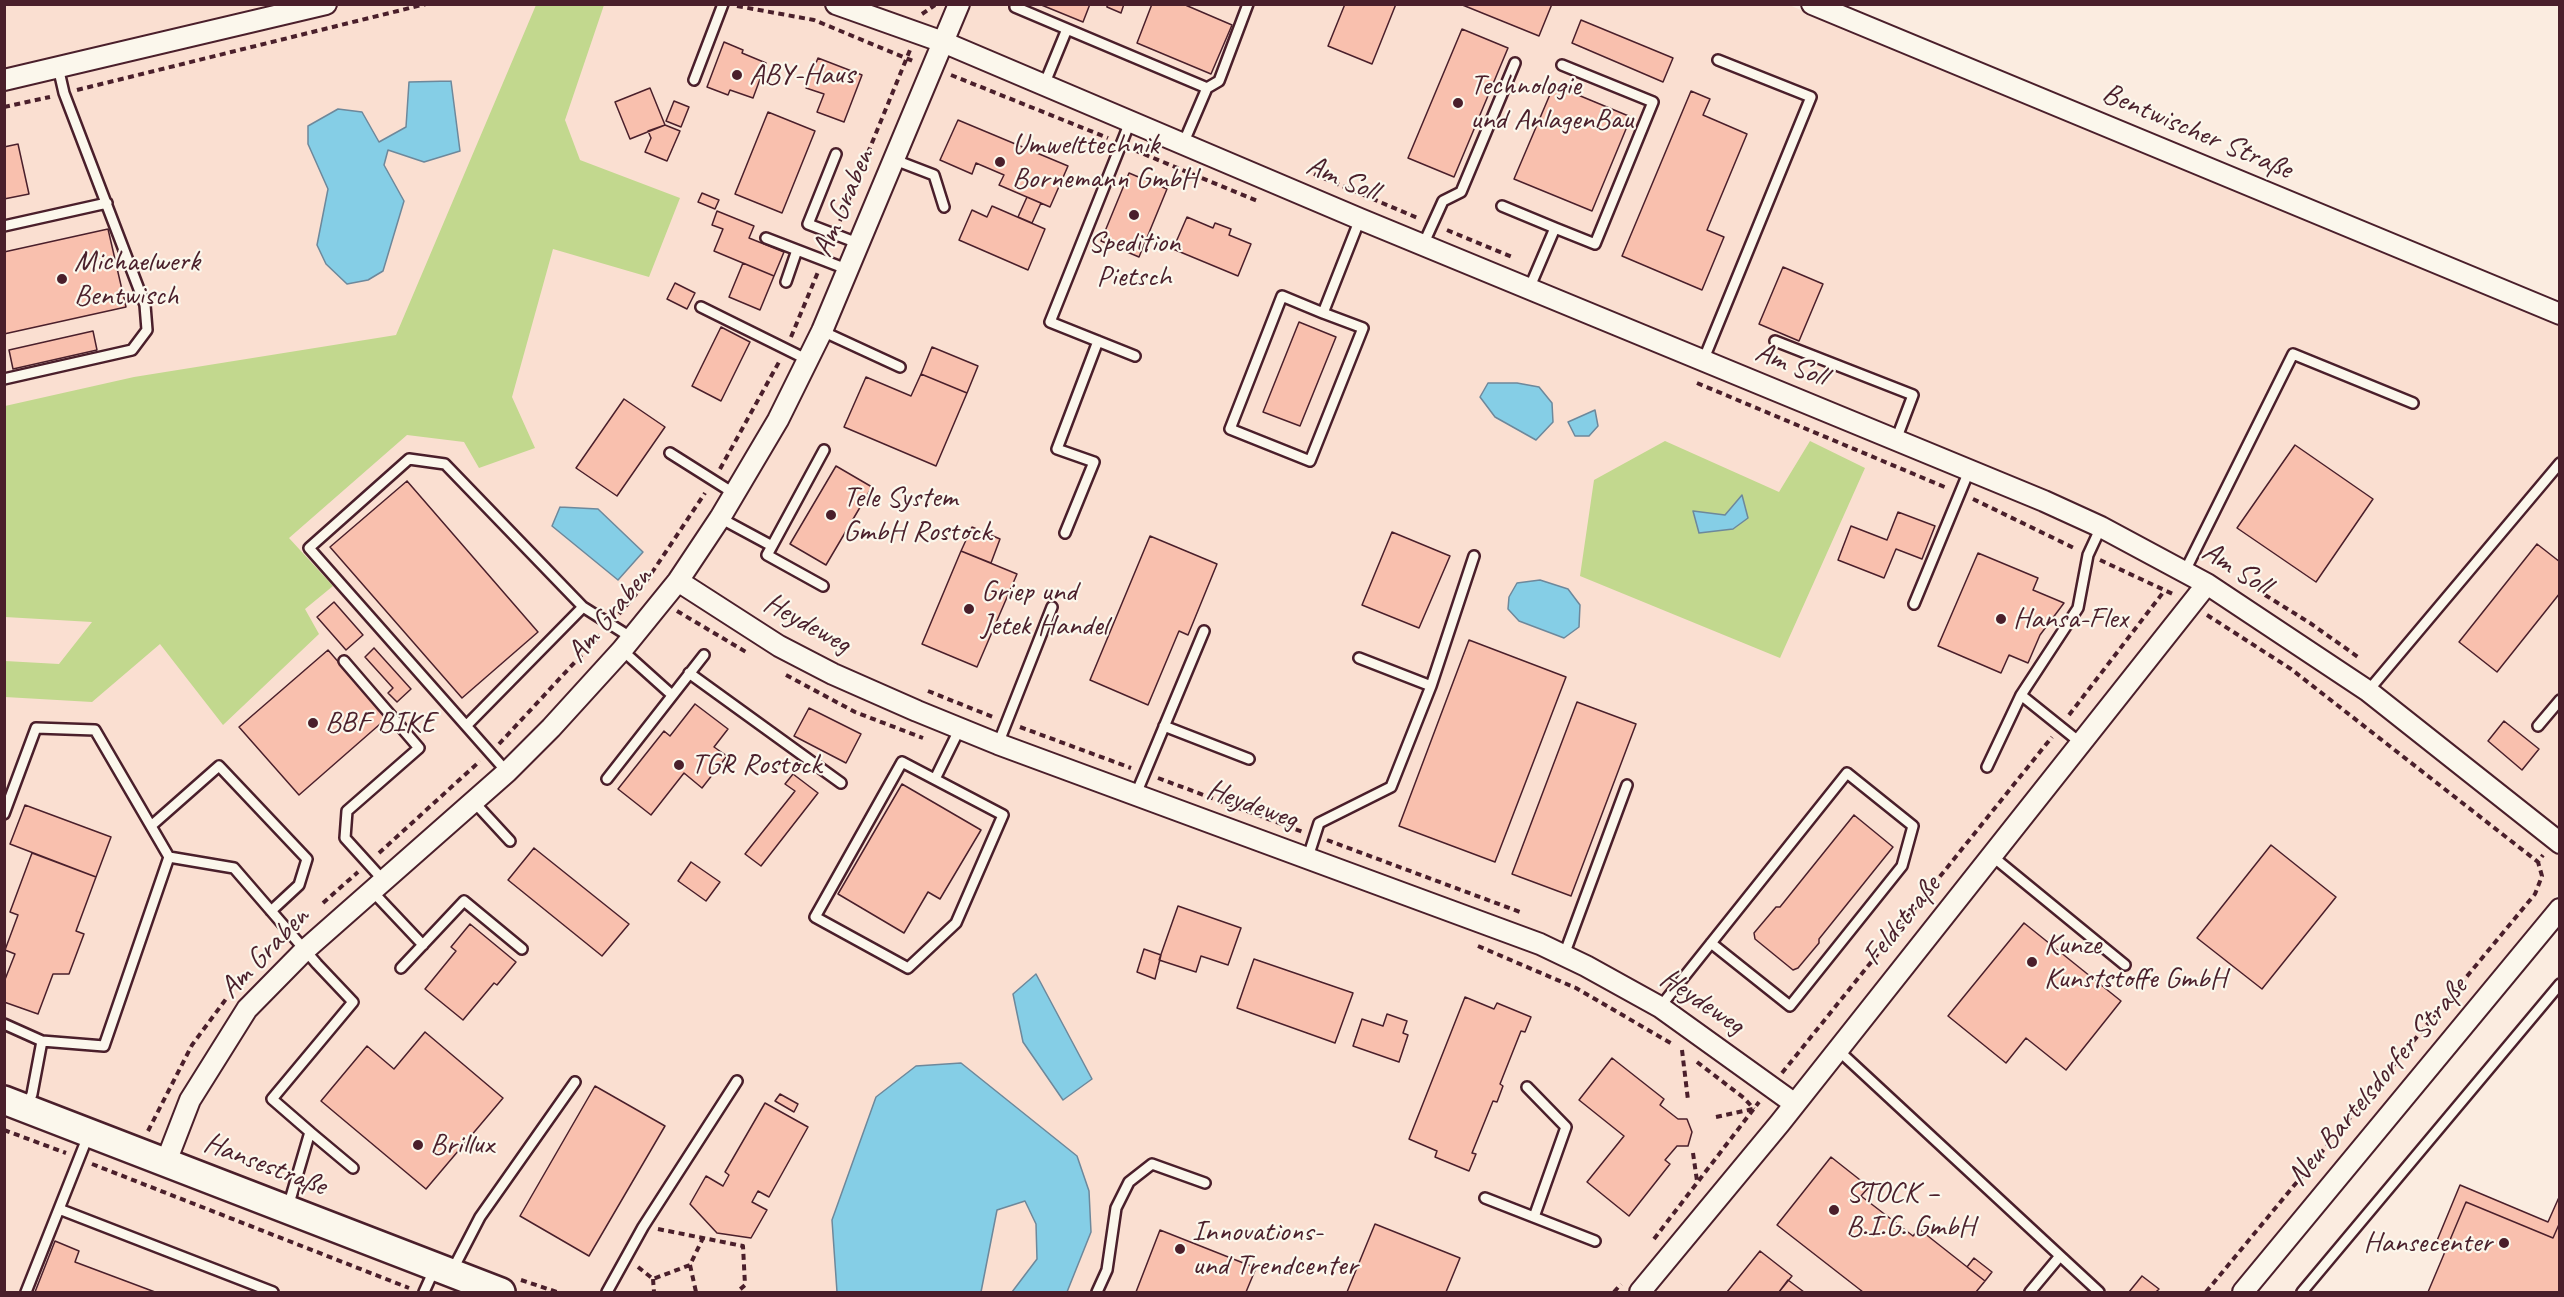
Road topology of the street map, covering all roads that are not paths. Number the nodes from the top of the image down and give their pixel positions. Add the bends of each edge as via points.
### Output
1 (326, 4) edge
2 (725, 4) edge
3 (836, 4) edge
4 (959, 4) edge
5 (1248, 4) edge
6 (1812, 4) edge
7 (1015, 7) dead end
8 (1067, 29) junction
9 (943, 42) junction
10 (1718, 60) dead end
11 (1515, 63) dead end
12 (1562, 65) dead end
13 (58, 67) junction
14 (4, 80) edge
15 (694, 80) dead end
16 (1044, 85) junction
17 (1207, 87) junction
18 (1130, 122) junction
19 (1183, 144) junction
20 (836, 154) dead end
21 (895, 160) junction
22 (107, 203) junction
23 (1502, 206) dead end
24 (944, 207) dead end
25 (1360, 219) junction
26 (4, 226) edge
27 (1555, 228) junction
28 (766, 238) dead end
29 (860, 244) junction
30 (1423, 245) junction
31 (797, 250) junction
32 (849, 270) junction
33 (786, 282) dead end
34 (1529, 289) junction
35 (701, 307) dead end
36 (1323, 313) junction
37 (2559, 314) edge
38 (822, 331) junction
39 (1098, 341) junction
40 (1775, 341) dead end
41 (1135, 356) dead end
42 (808, 360) junction
43 (1703, 361) junction
44 (900, 367) dead end
45 (4, 379) edge
46 (2413, 403) dead end
47 (1896, 440) junction
48 (824, 450) dead end
49 (670, 453) dead end
50 (2559, 463) edge
51 (1969, 471) junction
52 (735, 494) junction
53 (720, 518) junction
54 (2101, 527) junction
55 (1065, 533) dead end
56 (772, 546) junction
57 (1474, 556) dead end
58 (2185, 571) junction
59 (678, 581) junction
60 (2207, 584) junction
61 (823, 586) dead end
62 (1914, 604) dead end
63 (583, 607) junction
64 (1052, 607) dead end
65 (1204, 631) dead end
66 (627, 644) junction
67 (704, 655) dead end
68 (1359, 658) dead end
69 (344, 661) dead end
70 (689, 673) junction
71 (1431, 686) junction
72 (2368, 691) junction
73 (672, 695) junction
74 (2021, 695) junction
75 (2559, 700) edge
76 (467, 725) junction
77 (1164, 726) junction
78 (2538, 726) dead end
79 (960, 728) junction
80 (998, 744) junction
81 (2082, 744) junction
82 (1249, 759) dead end
83 (1987, 767) dead end
84 (507, 772) junction
85 (607, 779) dead end
86 (935, 779) junction
87 (841, 783) dead end
88 (1627, 785) dead end
89 (1136, 794) junction
90 (474, 802) junction
91 (4, 814) edge
92 (151, 826) junction
93 (510, 841) dead end
94 (2557, 841) edge
95 (1992, 856) junction
96 (169, 857) junction
97 (1308, 857) junction
98 (378, 886) junction
99 (2559, 909) edge
100 (271, 911) junction
101 (1711, 943) junction
102 (423, 945) junction
103 (522, 949) dead end
104 (305, 950) junction
105 (1564, 955) junction
106 (2125, 965) dead end
107 (401, 968) dead end
108 (2559, 984) edge
109 (1660, 1007) junction
110 (4, 1024) edge
111 (42, 1041) junction
112 (1838, 1050) junction
113 (737, 1081) dead end
114 (575, 1082) dead end
115 (1527, 1087) dead end
116 (1795, 1104) junction
117 (15, 1105) edge
118 (310, 1132) junction
119 (89, 1133) junction
120 (166, 1162) junction
121 (353, 1168) dead end
122 (1205, 1183) dead end
123 (1485, 1197) dead end
124 (59, 1209) junction
125 (288, 1209) junction
126 (1534, 1217) junction
127 (1595, 1241) dead end
128 (2060, 1256) junction
129 (443, 1271) junction
130 (26, 1293) edge
131 (273, 1293) edge
132 (424, 1293) edge
133 (501, 1293) edge
134 (607, 1293) edge
135 (1097, 1293) edge
136 (1640, 1293) edge
137 (2030, 1293) edge
138 (2099, 1293) edge
139 (2243, 1293) edge
140 (2302, 1293) edge

1 - 13 street
2 - 15 lane
3 - 9 street, Am Soll
4 - 9 street, Am Graben
5 - 17 lane via 1219,81
6 - 37 street, Bentwischer Straße
7 - 8 lane
8 - 16 lane
8 - 17 lane
9 - 16 street, Am Soll
9 - 21 street, Am Graben
10 - 43 lane via 1811,96
11 - 30 lane via 1461,192 1443,201
12 - 27 lane via 1653,102 1595,244
13 - 14 street
13 - 22 lane via 64,93
16 - 18 street, Am Soll
17 - 19 lane
18 - 19 street, Am Soll
18 - 39 lane via 1050,322
19 - 25 street, Am Soll
20 - 29 lane via 808,224
21 - 24 lane via 934,175
21 - 29 street, Am Graben
22 - 26 lane
22 - 45 lane via 145,304 147,330 132,350
23 - 27 lane
25 - 30 street, Am Soll
25 - 36 lane
27 - 34 lane
28 - 31 lane
29 - 32 street, Am Graben
30 - 34 street, Am Soll
31 - 32 lane
31 - 33 lane
32 - 38 street, Am Graben
34 - 43 street, Am Soll
35 - 42 lane
36 - 36 lane via 1282,296 1230,429 1310,461 1363,328
38 - 42 street, Am Graben
38 - 44 lane
39 - 41 lane
39 - 55 lane via 1057,449 1094,462
40 - 47 lane via 1913,395
42 - 52 street, Am Graben
43 - 47 street, Am Soll
46 - 58 lane via 2294,354
47 - 51 street, Am Soll
48 - 56 lane
49 - 52 lane
50 - 72 lane
51 - 54 street, Am Soll
51 - 62 lane
52 - 53 street, Am Graben
53 - 56 lane
53 - 59 street, Am Graben
54 - 58 street, Am Soll
54 - 74 lane via 2088,555 2078,608
56 - 61 lane via 767,555
57 - 71 lane
58 - 60 street, Am Soll
59 - 66 street, Am Graben
59 - 79 street, Heydeweg via 779,646 833,674
60 - 72 street, Am Soll
60 - 81 street, Feldstraße
63 - 66 lane
63 - 76 lane
63 - 76 lane via 445,464 410,459 309,548
64 - 80 lane
65 - 77 lane
66 - 73 lane
66 - 84 street, Am Graben
67 - 70 lane
68 - 71 lane
69 - 98 lane via 419,748 347,811 345,838
70 - 73 lane
70 - 87 lane
71 - 97 lane via 1391,786 1319,823
72 - 94 street, Am Soll
73 - 85 lane
74 - 81 lane
74 - 83 lane
75 - 78 lane
76 - 84 lane
77 - 82 lane
77 - 89 lane
79 - 80 street, Heydeweg
79 - 86 lane
80 - 89 street, Heydeweg
81 - 95 street, Feldstraße
84 - 90 street, Am Graben
86 - 86 lane via 1003,816 956,923 908,968 815,916 902,762
88 - 105 lane
89 - 97 street, Heydeweg
90 - 93 lane
90 - 98 street, Am Graben
91 - 92 lane via 36,728 95,730
92 - 96 lane
92 - 100 lane via 219,766 307,859 299,885
95 - 106 lane
95 - 112 street, Feldstraße
96 - 100 lane via 234,868
96 - 111 lane via 104,1046
97 - 105 street, Heydeweg
98 - 102 lane
98 - 104 street, Am Graben
99 - 139 street, Neu Bartelsdorfer Straße
100 - 104 lane
101 - 101 lane via 1847,773 1913,825 1902,866 1790,1006
101 - 109 lane
102 - 103 lane via 464,901
102 - 107 lane
104 - 118 lane via 353,1002 272,1099
104 - 120 street, Am Graben via 247,1009 190,1100
105 - 109 street, Heydeweg
108 - 140 lane
109 - 116 street, Heydeweg
110 - 111 lane
111 - 117 lane via 32,1094
112 - 116 street, Feldstraße
112 - 128 lane
113 - 134 lane via 624,1259
114 - 129 lane
115 - 126 lane via 1566,1127
116 - 136 street, Feldstraße
117 - 119 street, Hansestraße
118 - 121 lane
118 - 125 lane
119 - 120 street, Hansestraße
119 - 124 lane
120 - 125 street, Hansestraße
122 - 135 lane via 1152,1164 1129,1182 1116,1208 1107,1270
123 - 126 lane
124 - 130 lane
124 - 131 lane
125 - 129 street, Hansestraße
126 - 127 lane
128 - 137 lane
128 - 138 lane
129 - 132 lane
129 - 133 street, Hansestraße

